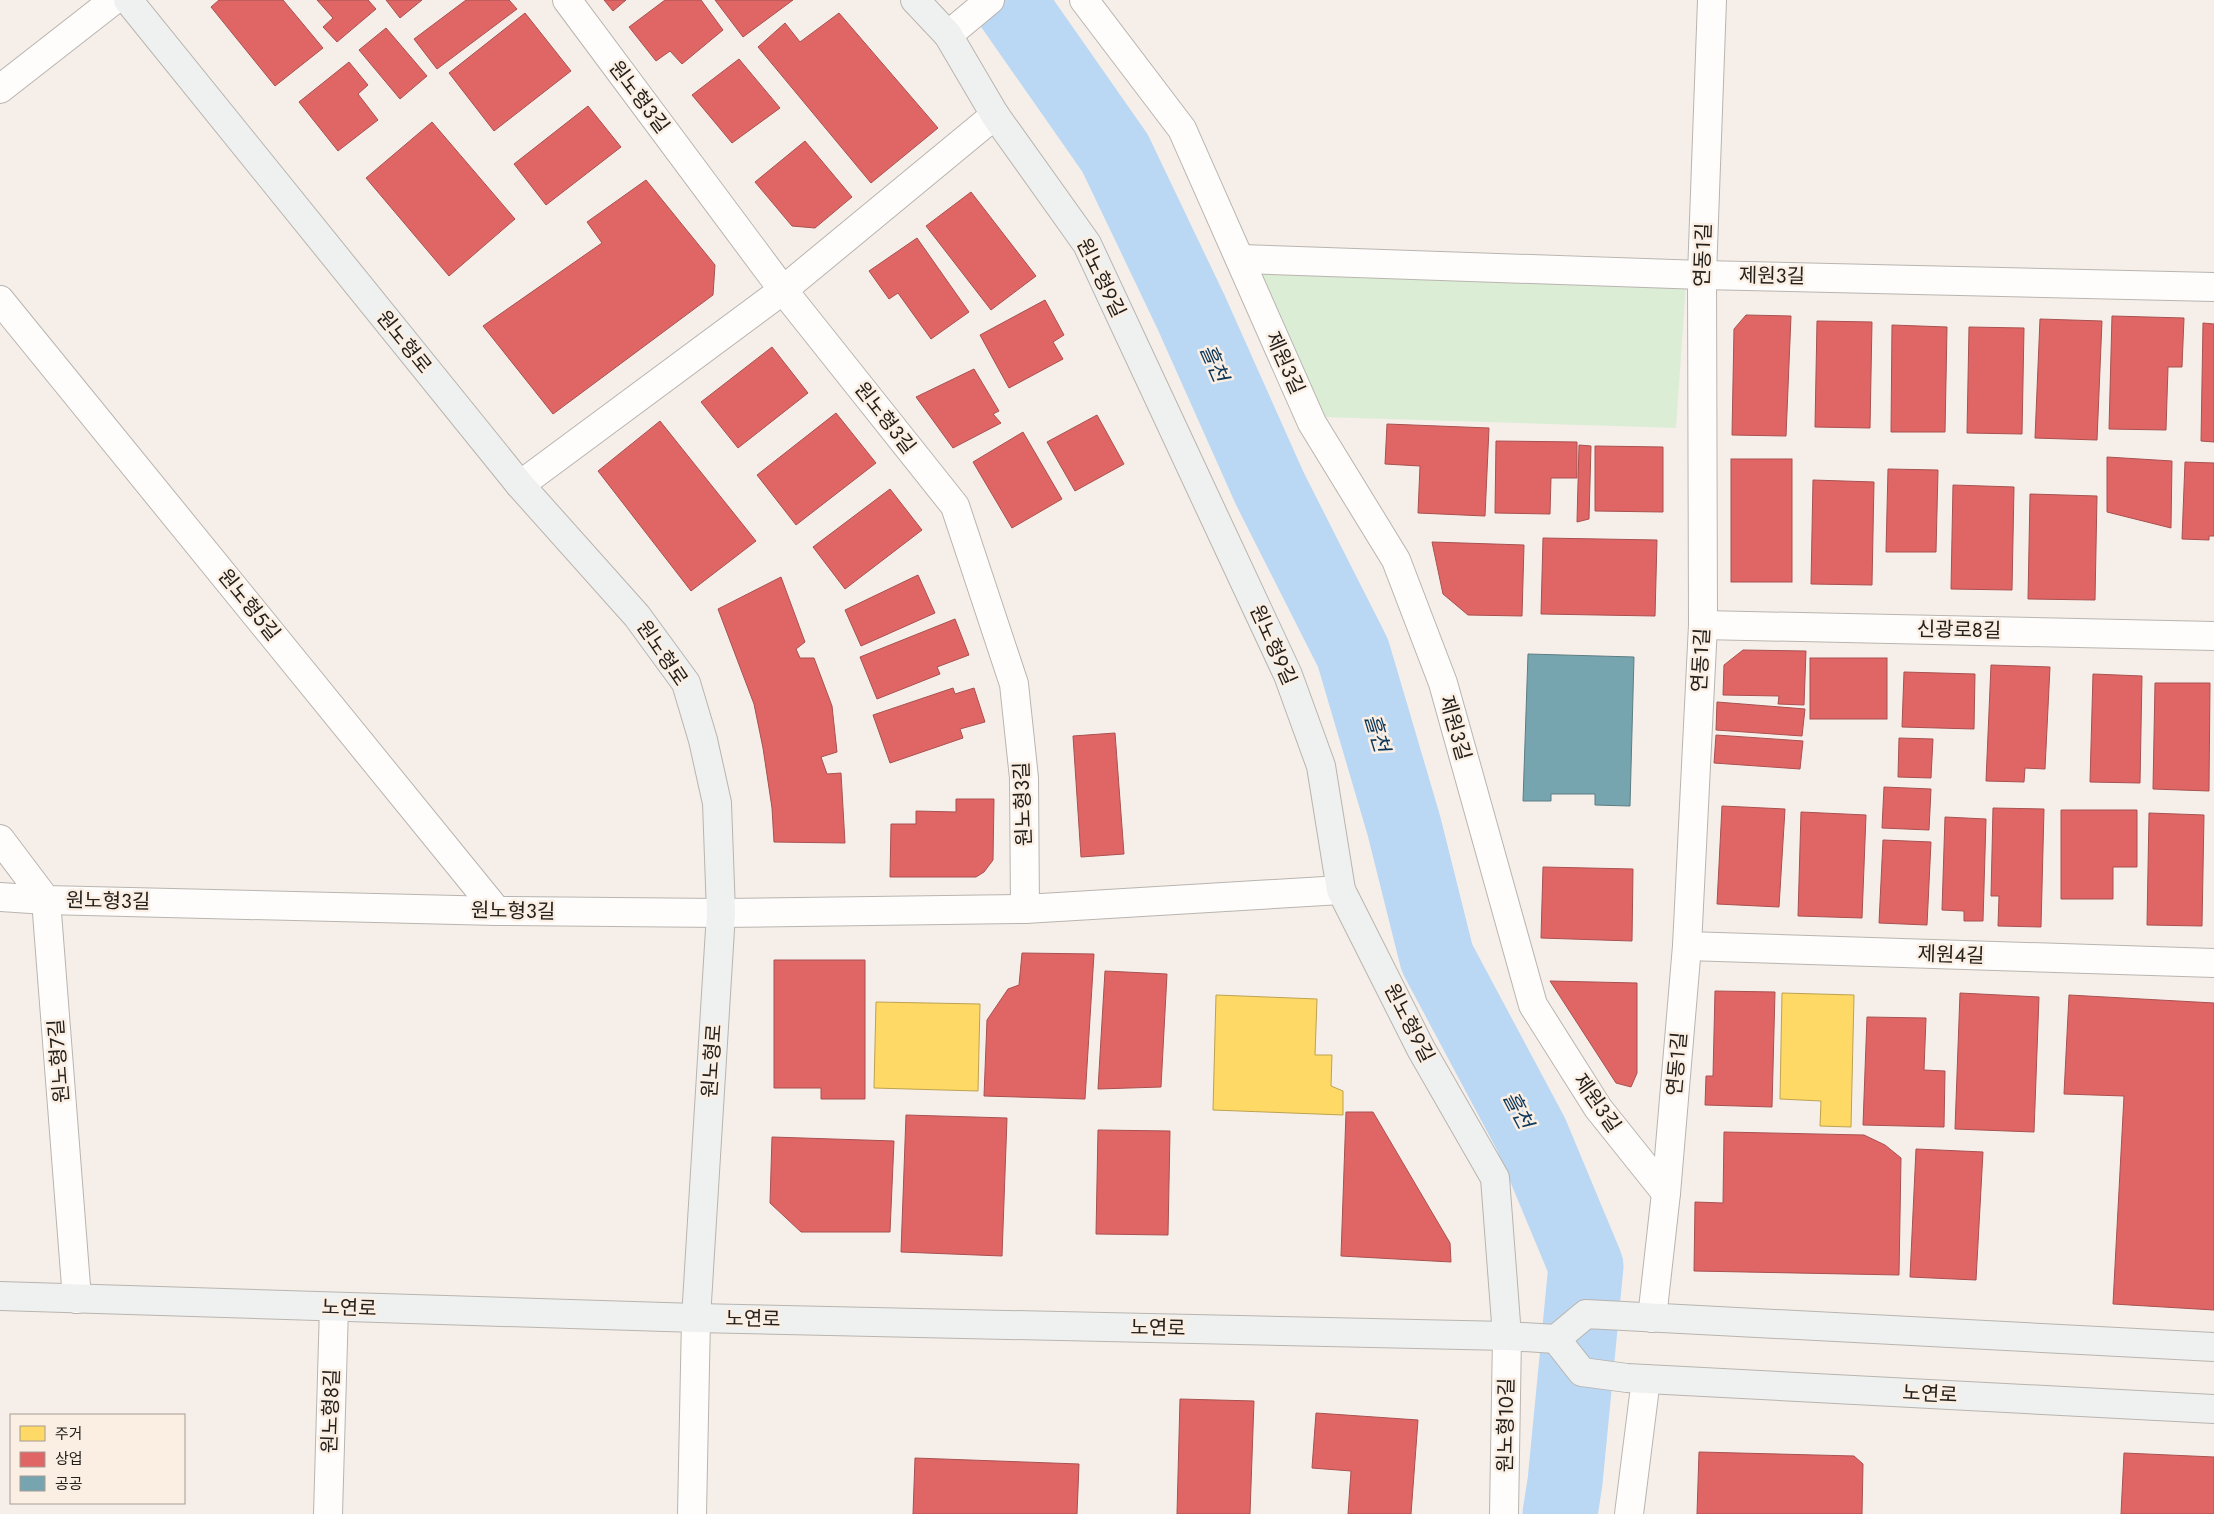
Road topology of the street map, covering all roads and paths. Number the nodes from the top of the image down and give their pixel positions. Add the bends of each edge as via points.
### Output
1 (114, 0) edge
2 (128, 0) edge
3 (567, 0) edge
4 (915, 0) edge
5 (1084, 0) edge
6 (1712, 0) edge
7 (983, 6) edge
8 (948, 35) junction
9 (0, 89) edge
10 (996, 116) junction
11 (1240, 259) junction
12 (1702, 274) junction
13 (2214, 287) edge
14 (783, 290) junction
15 (0, 300) edge
16 (520, 485) junction
17 (1703, 625) junction
18 (2214, 636) edge
19 (0, 838) edge
20 (1341, 890) junction
21 (0, 897) edge
22 (46, 900) junction
23 (1025, 910) junction
24 (497, 911) junction
25 (721, 913) junction
26 (1687, 946) junction
27 (2214, 963) edge
28 (1666, 1193) junction
29 (0, 1296) edge
30 (77, 1300) junction
31 (334, 1307) junction
32 (1640, 1317) junction
33 (696, 1318) junction
34 (1531, 1338) junction
35 (2214, 1347) edge
36 (1636, 1378) junction
37 (2214, 1409) edge
38 (328, 1514) edge
39 (692, 1514) edge
40 (1504, 1514) edge
41 (1629, 1514) edge

1 - 9 street
2 - 16 street, 원노형로
3 - 14 street, 원노형3길
4 - 8 street, 원노형9길
5 - 11 street, 제원3길 via 1182,129
6 - 12 street, 연동1길
7 - 8 street
8 - 10 street, 원노형9길
10 - 14 street
10 - 20 street, 원노형9길 via 1087,244 1288,675 1321,766
11 - 12 street, 제원3길
11 - 28 street, 제원3길 via 1312,423 1396,560 1443,683 1533,1005 1598,1108
12 - 13 street, 제원3길
12 - 17 street, 연동1길
14 - 16 street
14 - 23 street, 원노형3길 via 955,506 1014,684 1024,778
15 - 24 street, 원노형5길
16 - 25 street, 원노형로 via 637,616 686,683 717,803
17 - 18 street, 신광로8길
17 - 26 street, 연동1길
19 - 22 street
20 - 23 street, 원노형3길
20 - 34 street, 원노형9길 via 1421,1049 1495,1178
21 - 22 street, 원노형3길
22 - 24 street, 원노형3길
22 - 30 street, 원노형7길
23 - 25 street, 원노형3길
24 - 25 street, 원노형3길
25 - 33 street, 원노형로
26 - 27 street, 제원4길
26 - 28 street, 연동1길
28 - 32 street, 연동1길
29 - 30 street, 노연로
30 - 31 street, 노연로
31 - 33 street, 노연로
31 - 38 street, 원노형8길
32 - 34 street via 1586,1314
32 - 35 street
33 - 34 street, 노연로
33 - 39 street, 원노형로
34 - 36 street, 노연로 via 1582,1372
34 - 40 street, 원노형10길
36 - 37 street, 노연로
36 - 41 street

